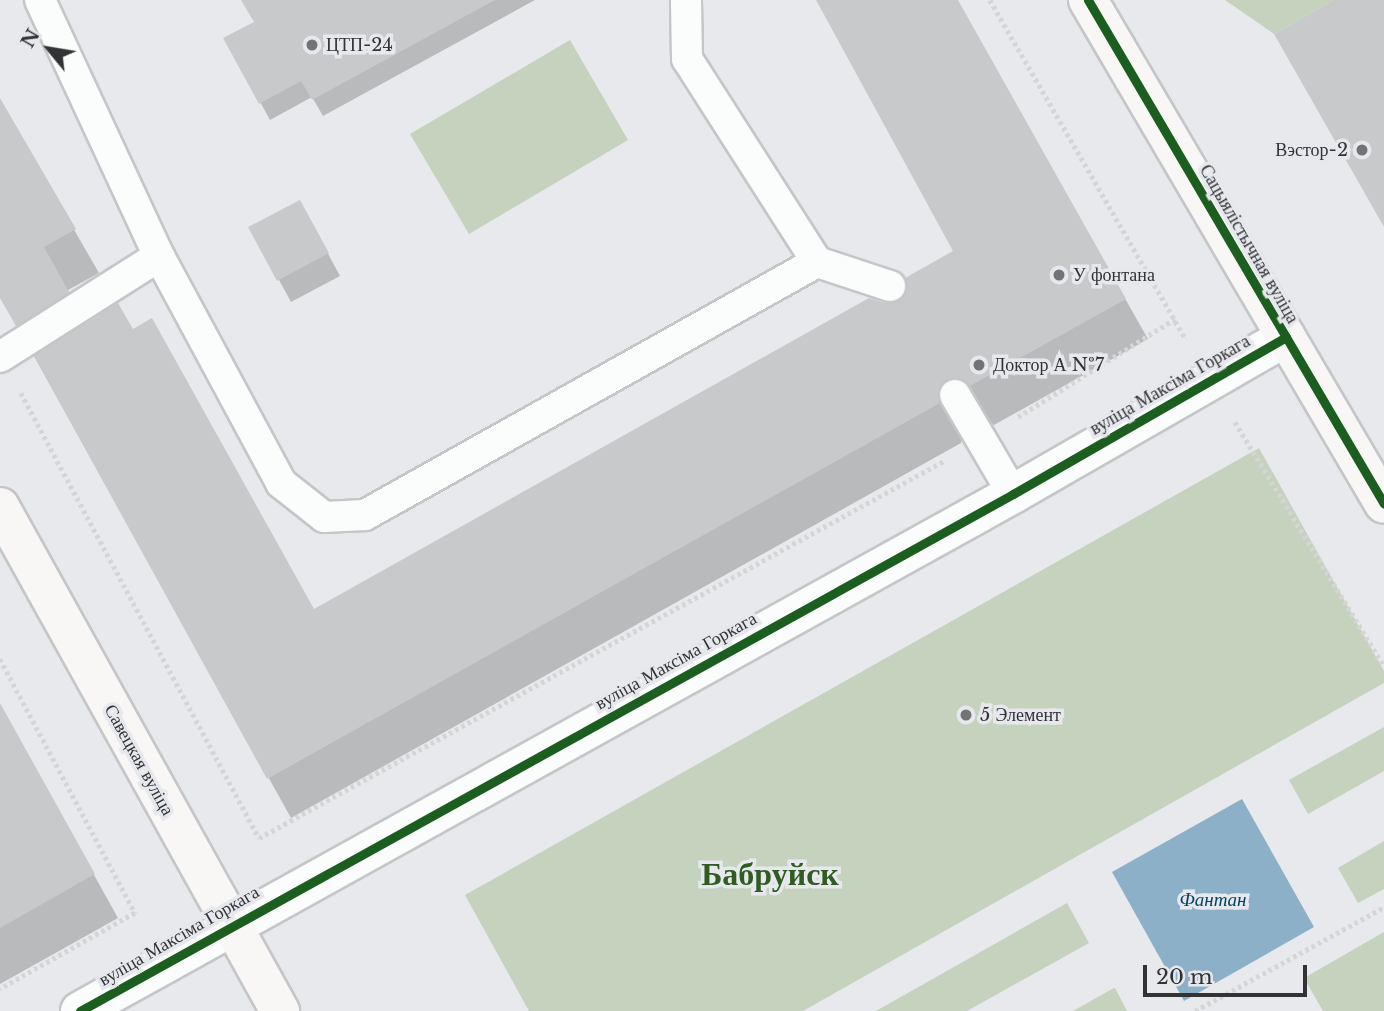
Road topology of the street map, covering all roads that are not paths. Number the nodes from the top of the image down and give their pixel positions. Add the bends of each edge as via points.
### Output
1 (40, 0) edge
2 (686, 0) edge
3 (1088, 0) edge
4 (159, 256) junction
5 (817, 262) junction
6 (890, 286) dead end
7 (1286, 337) junction
8 (1, 357) edge
9 (955, 395) dead end
10 (1013, 494) junction
11 (1384, 504) edge
12 (0, 507) edge
13 (231, 923) junction
14 (79, 1011) edge
15 (280, 1011) edge

1 - 4 lane
2 - 5 lane via 687,59
3 - 7 street, Сацыялістычная вуліца
4 - 5 lane via 281,484 324,517 365,515
4 - 8 lane
5 - 6 lane
7 - 10 street, вуліца Максіма Горкага
7 - 11 street, Сацыялістычная вуліца
9 - 10 lane
10 - 13 street, вуліца Максіма Горкага
12 - 13 street, Савецкая вуліца
13 - 14 street, вуліца Максіма Горкага
13 - 15 street, Савецкая вуліца

